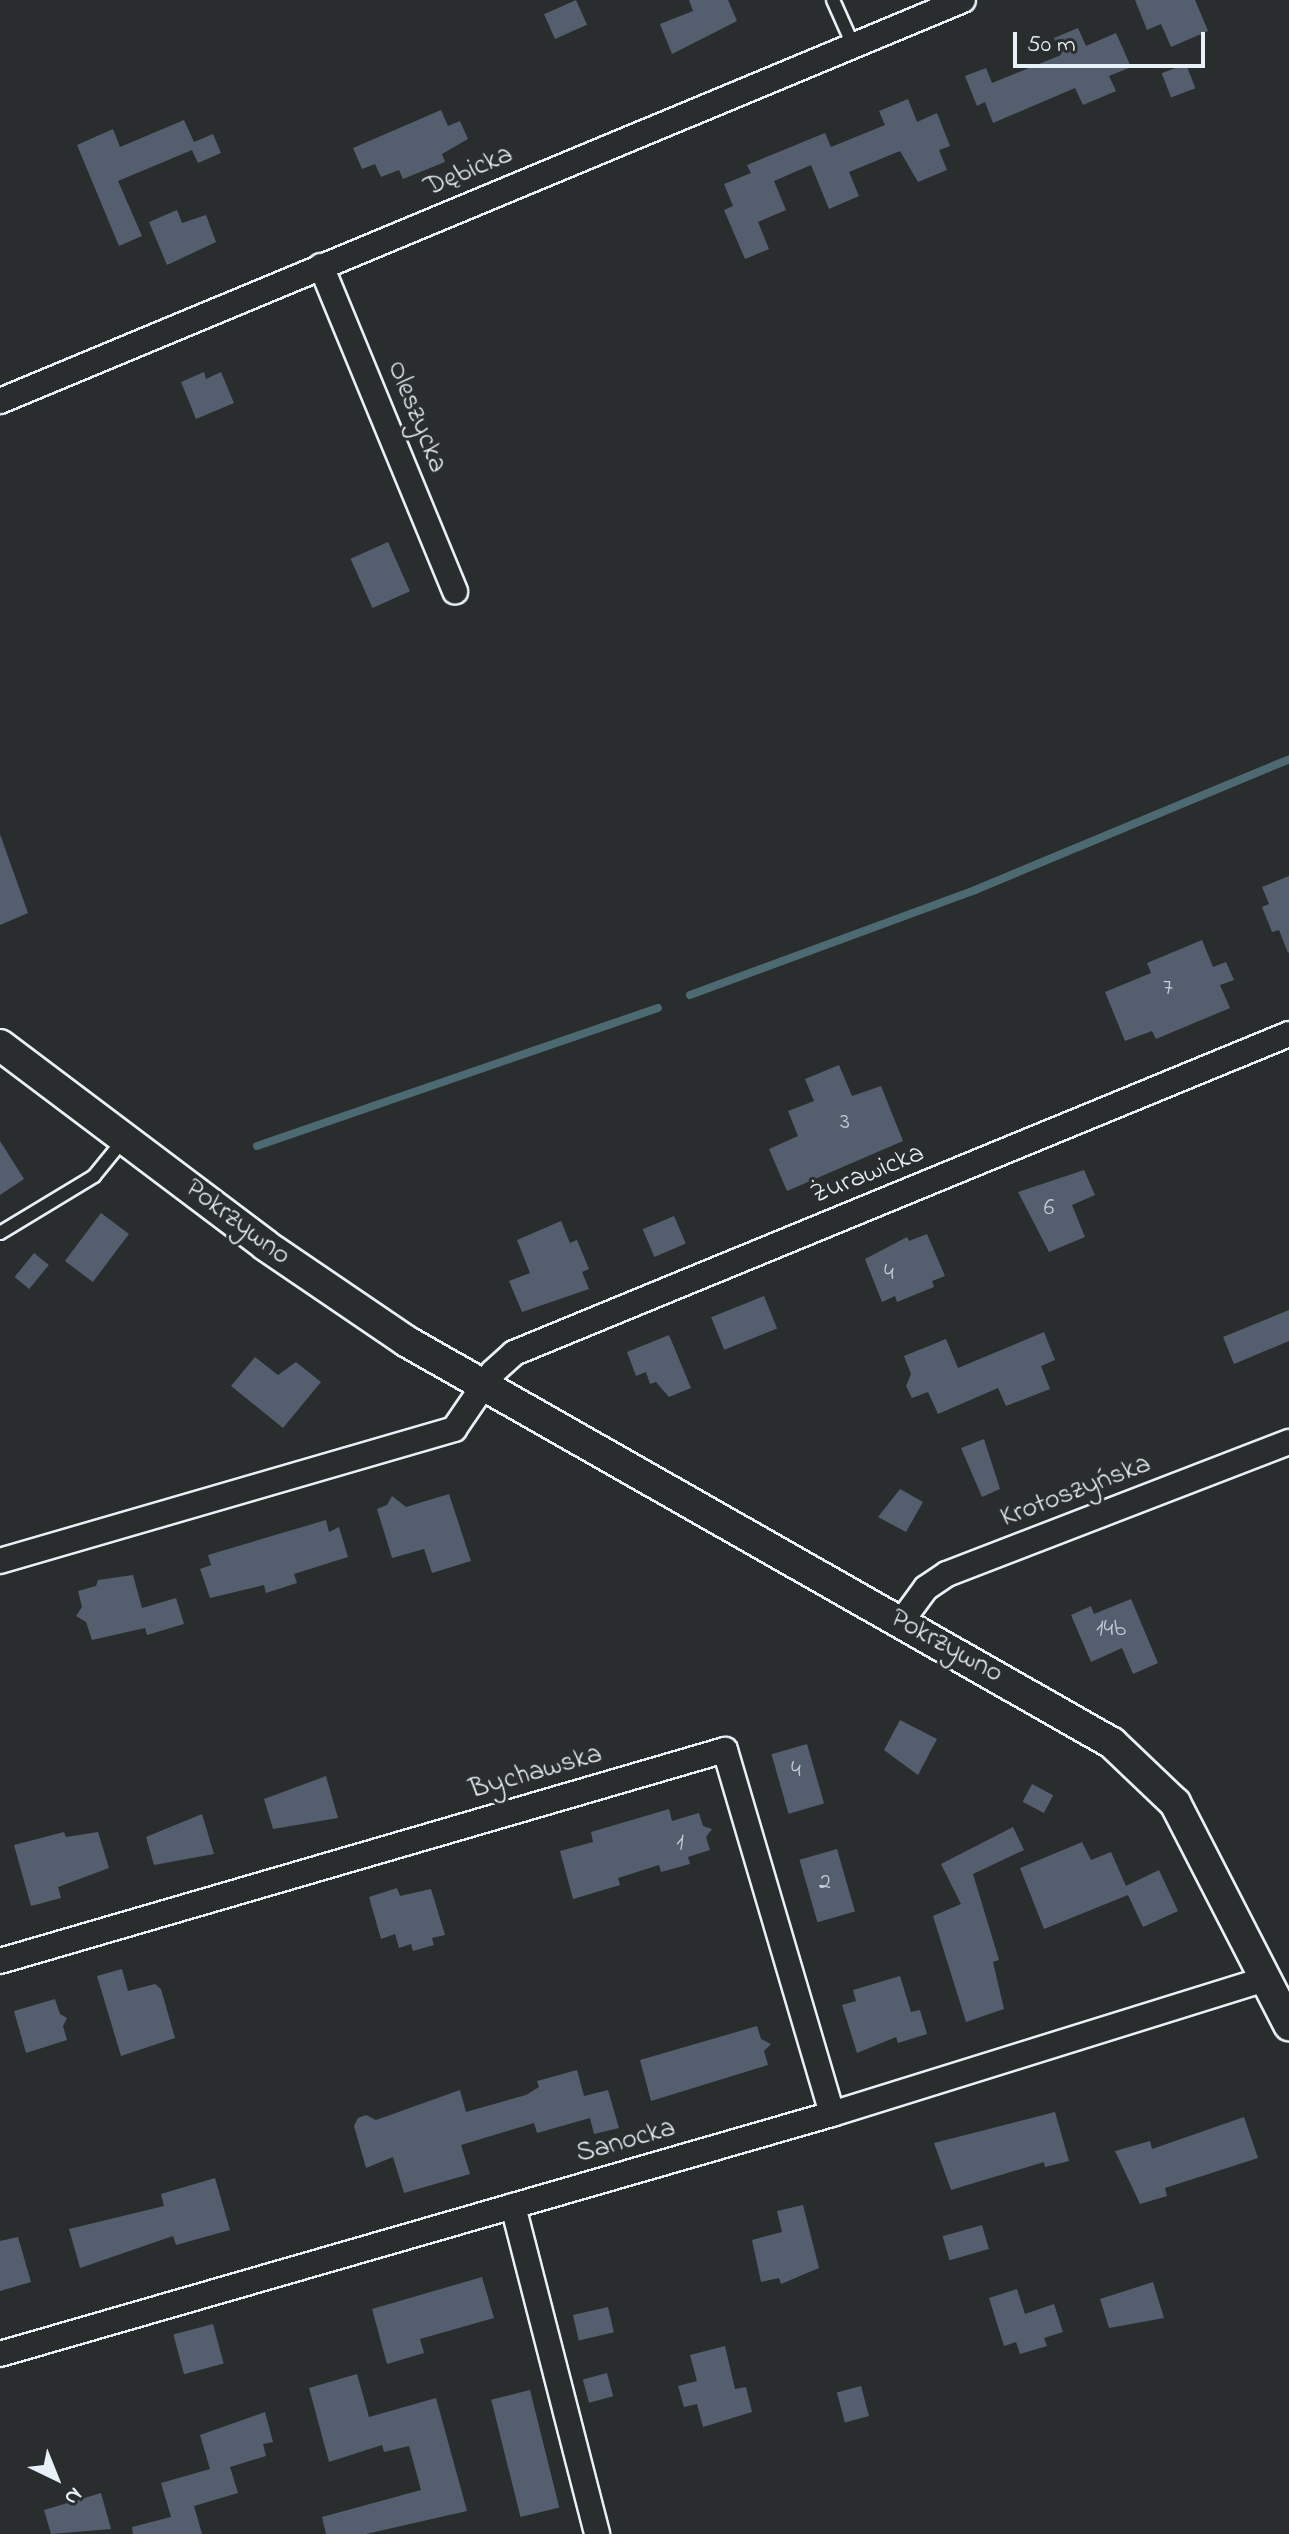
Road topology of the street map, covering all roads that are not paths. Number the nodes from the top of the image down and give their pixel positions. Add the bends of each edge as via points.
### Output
1 (833, 0) edge
2 (963, 0) edge
3 (853, 45) junction
4 (321, 266) junction
5 (0, 401) edge
6 (455, 591) dead end
7 (1289, 1034) edge
8 (0, 1045) edge
9 (125, 1138) junction
10 (0, 1233) edge
11 (484, 1388) junction
12 (1289, 1442) edge
13 (0, 1561) edge
14 (901, 1622) junction
15 (0, 1961) edge
16 (1266, 1979) junction
17 (1289, 2025) edge
18 (832, 2114) junction
19 (513, 2206) junction
20 (0, 2354) edge
21 (597, 2534) edge

1 - 3 lane
2 - 3 street, Dębicka
3 - 4 street, Dębicka
4 - 5 street, Dębicka
4 - 6 street, Oleszycka
7 - 11 street, Żurawicka via 514,1353
8 - 9 street, Pokrzywno
9 - 10 lane via 94,1176
9 - 11 street, Pokrzywno via 323,1286
11 - 13 street via 454,1429
11 - 14 street, Pokrzywno
12 - 14 street, Krotoszyńska via 947,1574 926,1588
14 - 16 street, Pokrzywno via 1083,1724 1156,1780 1187,1823
15 - 18 street, Bychawska via 725,1750
16 - 17 street, Pokrzywno
16 - 18 street, Sanocka
18 - 19 street, Sanocka
19 - 20 street, Sanocka
19 - 21 street

